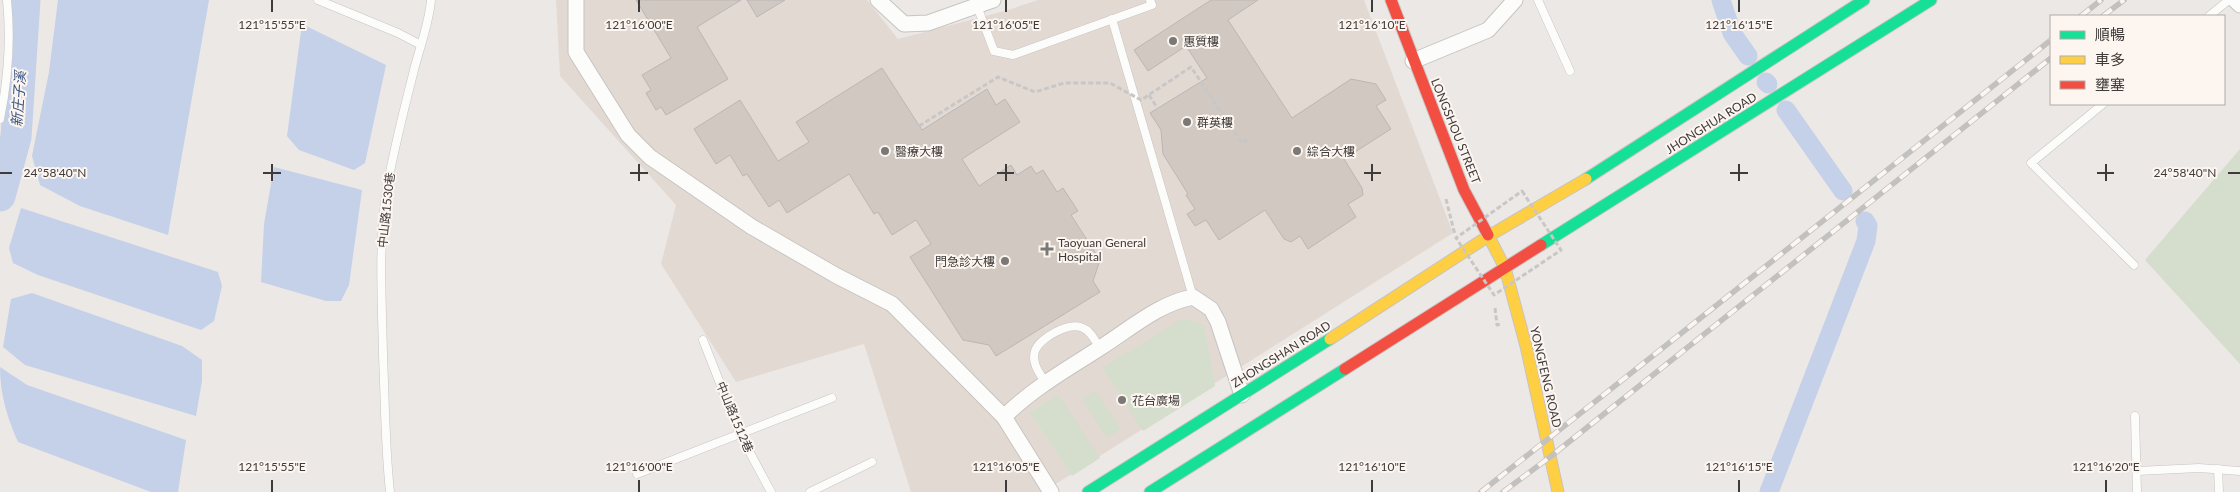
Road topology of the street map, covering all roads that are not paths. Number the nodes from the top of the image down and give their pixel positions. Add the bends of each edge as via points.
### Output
1 (7, 0) edge
2 (318, 0) edge
3 (431, 0) edge
4 (576, 0) edge
5 (878, 0) edge
6 (993, 0) edge
7 (1150, 0) edge
8 (1391, 0) edge
9 (1515, 0) edge
10 (1538, 0) edge
11 (1864, 0) edge
12 (1931, 0) edge
13 (2229, 0) edge
14 (2235, 0) edge
15 (2240, 5) edge
16 (977, 6) junction
17 (2210, 15) edge
18 (1112, 19) junction
19 (421, 44) junction
20 (1413, 61) junction
21 (1570, 72) dead end
22 (2101, 105) edge
23 (0, 119) edge
24 (1487, 237) junction
25 (2134, 265) dead end
26 (1505, 268) junction
27 (1193, 297) junction
28 (703, 340) dead end
29 (1100, 348) junction
30 (1046, 383) junction
31 (1242, 395) junction
32 (832, 398) dead end
33 (2135, 416) dead end
34 (1004, 417) junction
35 (740, 434) junction
36 (872, 462) dead end
37 (2218, 470) junction
38 (2240, 471) edge
39 (2136, 472) junction
40 (637, 474) dead end
41 (390, 492) edge
42 (771, 492) edge
43 (810, 492) edge
44 (1051, 492) edge
45 (1088, 492) edge
46 (1150, 492) edge
47 (1558, 492) edge
48 (2137, 492) edge
49 (2219, 492) edge

1 - 23 lane via 9,51
2 - 19 lane
3 - 19 lane, 中山路1530巷
4 - 34 street via 576,52 628,135 650,157 752,227 892,304
5 - 16 street via 904,24 928,23
6 - 16 street
7 - 18 lane via 1152,4
8 - 20 main road, LONGSHOU STREET
9 - 20 street via 1488,30
10 - 21 lane
11 - 24 main road, ZHONGSHAN ROAD via 1618,160
12 - 26 main road, JHONGHUA ROAD
13 - 17 lane
14 - 15 street
16 - 18 lane via 994,51 1013,55
18 - 27 lane
19 - 41 lane, 中山路1530巷 via 401,120 382,227 381,286
20 - 24 main road, LONGSHOU STREET via 1464,190
22 - 25 lane via 2031,163
24 - 26 main road, LONGSHOU STREET
24 - 31 main road, ZHONGSHAN ROAD
26 - 46 main road
26 - 47 main road, YONGFENG ROAD
27 - 29 street via 1178,299
27 - 31 street via 1211,309 1218,322
28 - 35 lane, 中山路1512巷
29 - 30 street
29 - 30 lane via 1082,327 1065,326 1038,344 1034,351 1035,367
30 - 34 street via 1023,398
31 - 45 main road, ZHONGSHAN ROAD
32 - 35 lane
33 - 39 lane
34 - 44 street
35 - 40 lane
35 - 42 lane, 中山路1512巷
36 - 43 lane
37 - 38 lane
37 - 39 lane
37 - 49 lane
39 - 48 lane

